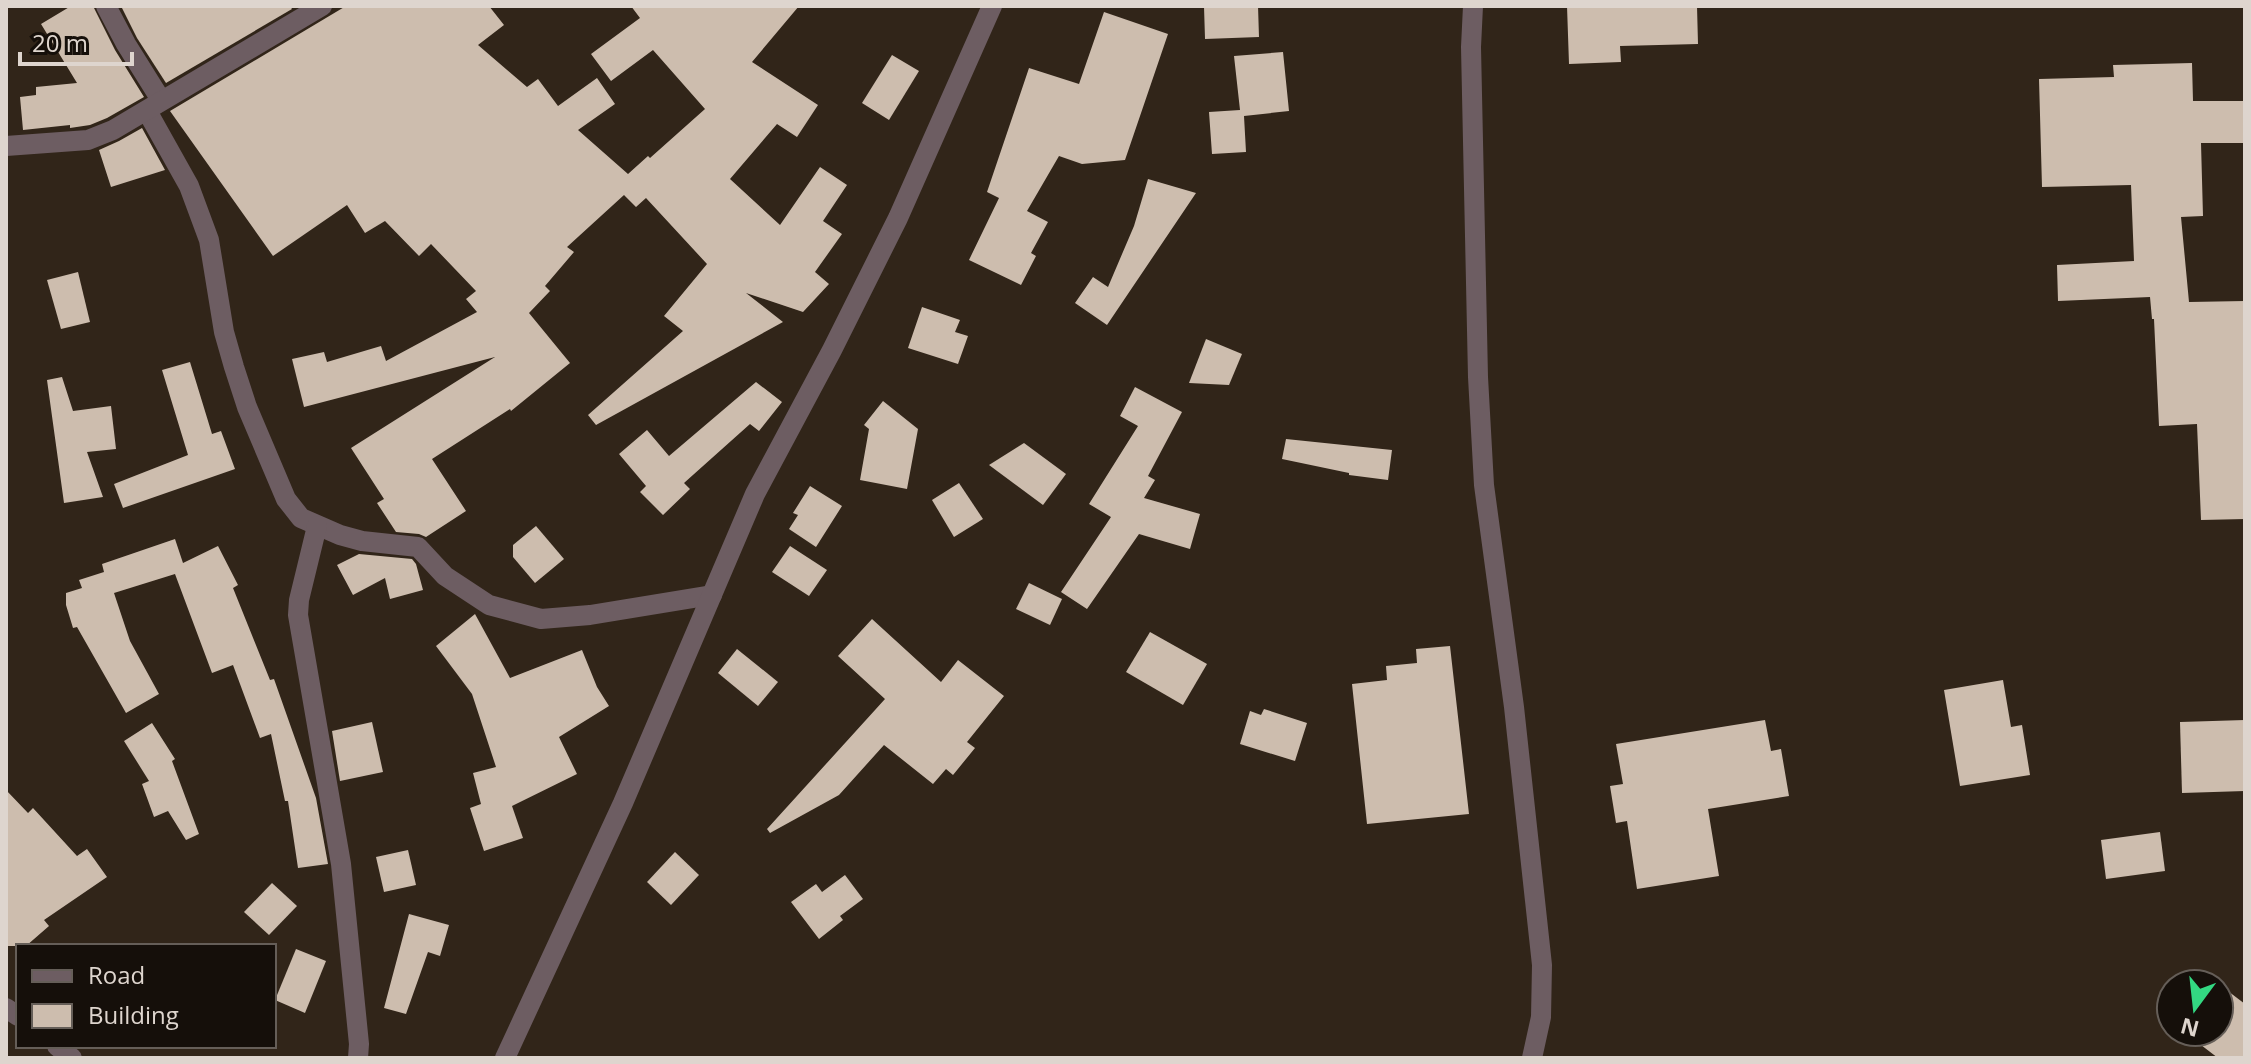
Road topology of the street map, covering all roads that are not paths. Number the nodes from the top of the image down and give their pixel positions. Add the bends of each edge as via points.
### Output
1 (106, 6) edge
2 (322, 6) edge
3 (992, 6) edge
4 (1473, 6) edge
5 (154, 106) junction
6 (6, 146) edge
7 (317, 526) junction
8 (712, 595) junction
9 (358, 1058) edge
10 (505, 1058) edge
11 (1532, 1058) edge

1 - 5 street
2 - 5 street
3 - 8 street via 898,218 755,494
4 - 11 street via 1481,439 1542,965 1541,1017
5 - 6 street via 88,140
5 - 7 street via 209,240 224,332 247,407 286,499 301,518
7 - 8 street via 362,541 418,547 445,576 489,605 541,619
7 - 9 street via 298,615 341,864
8 - 10 street

